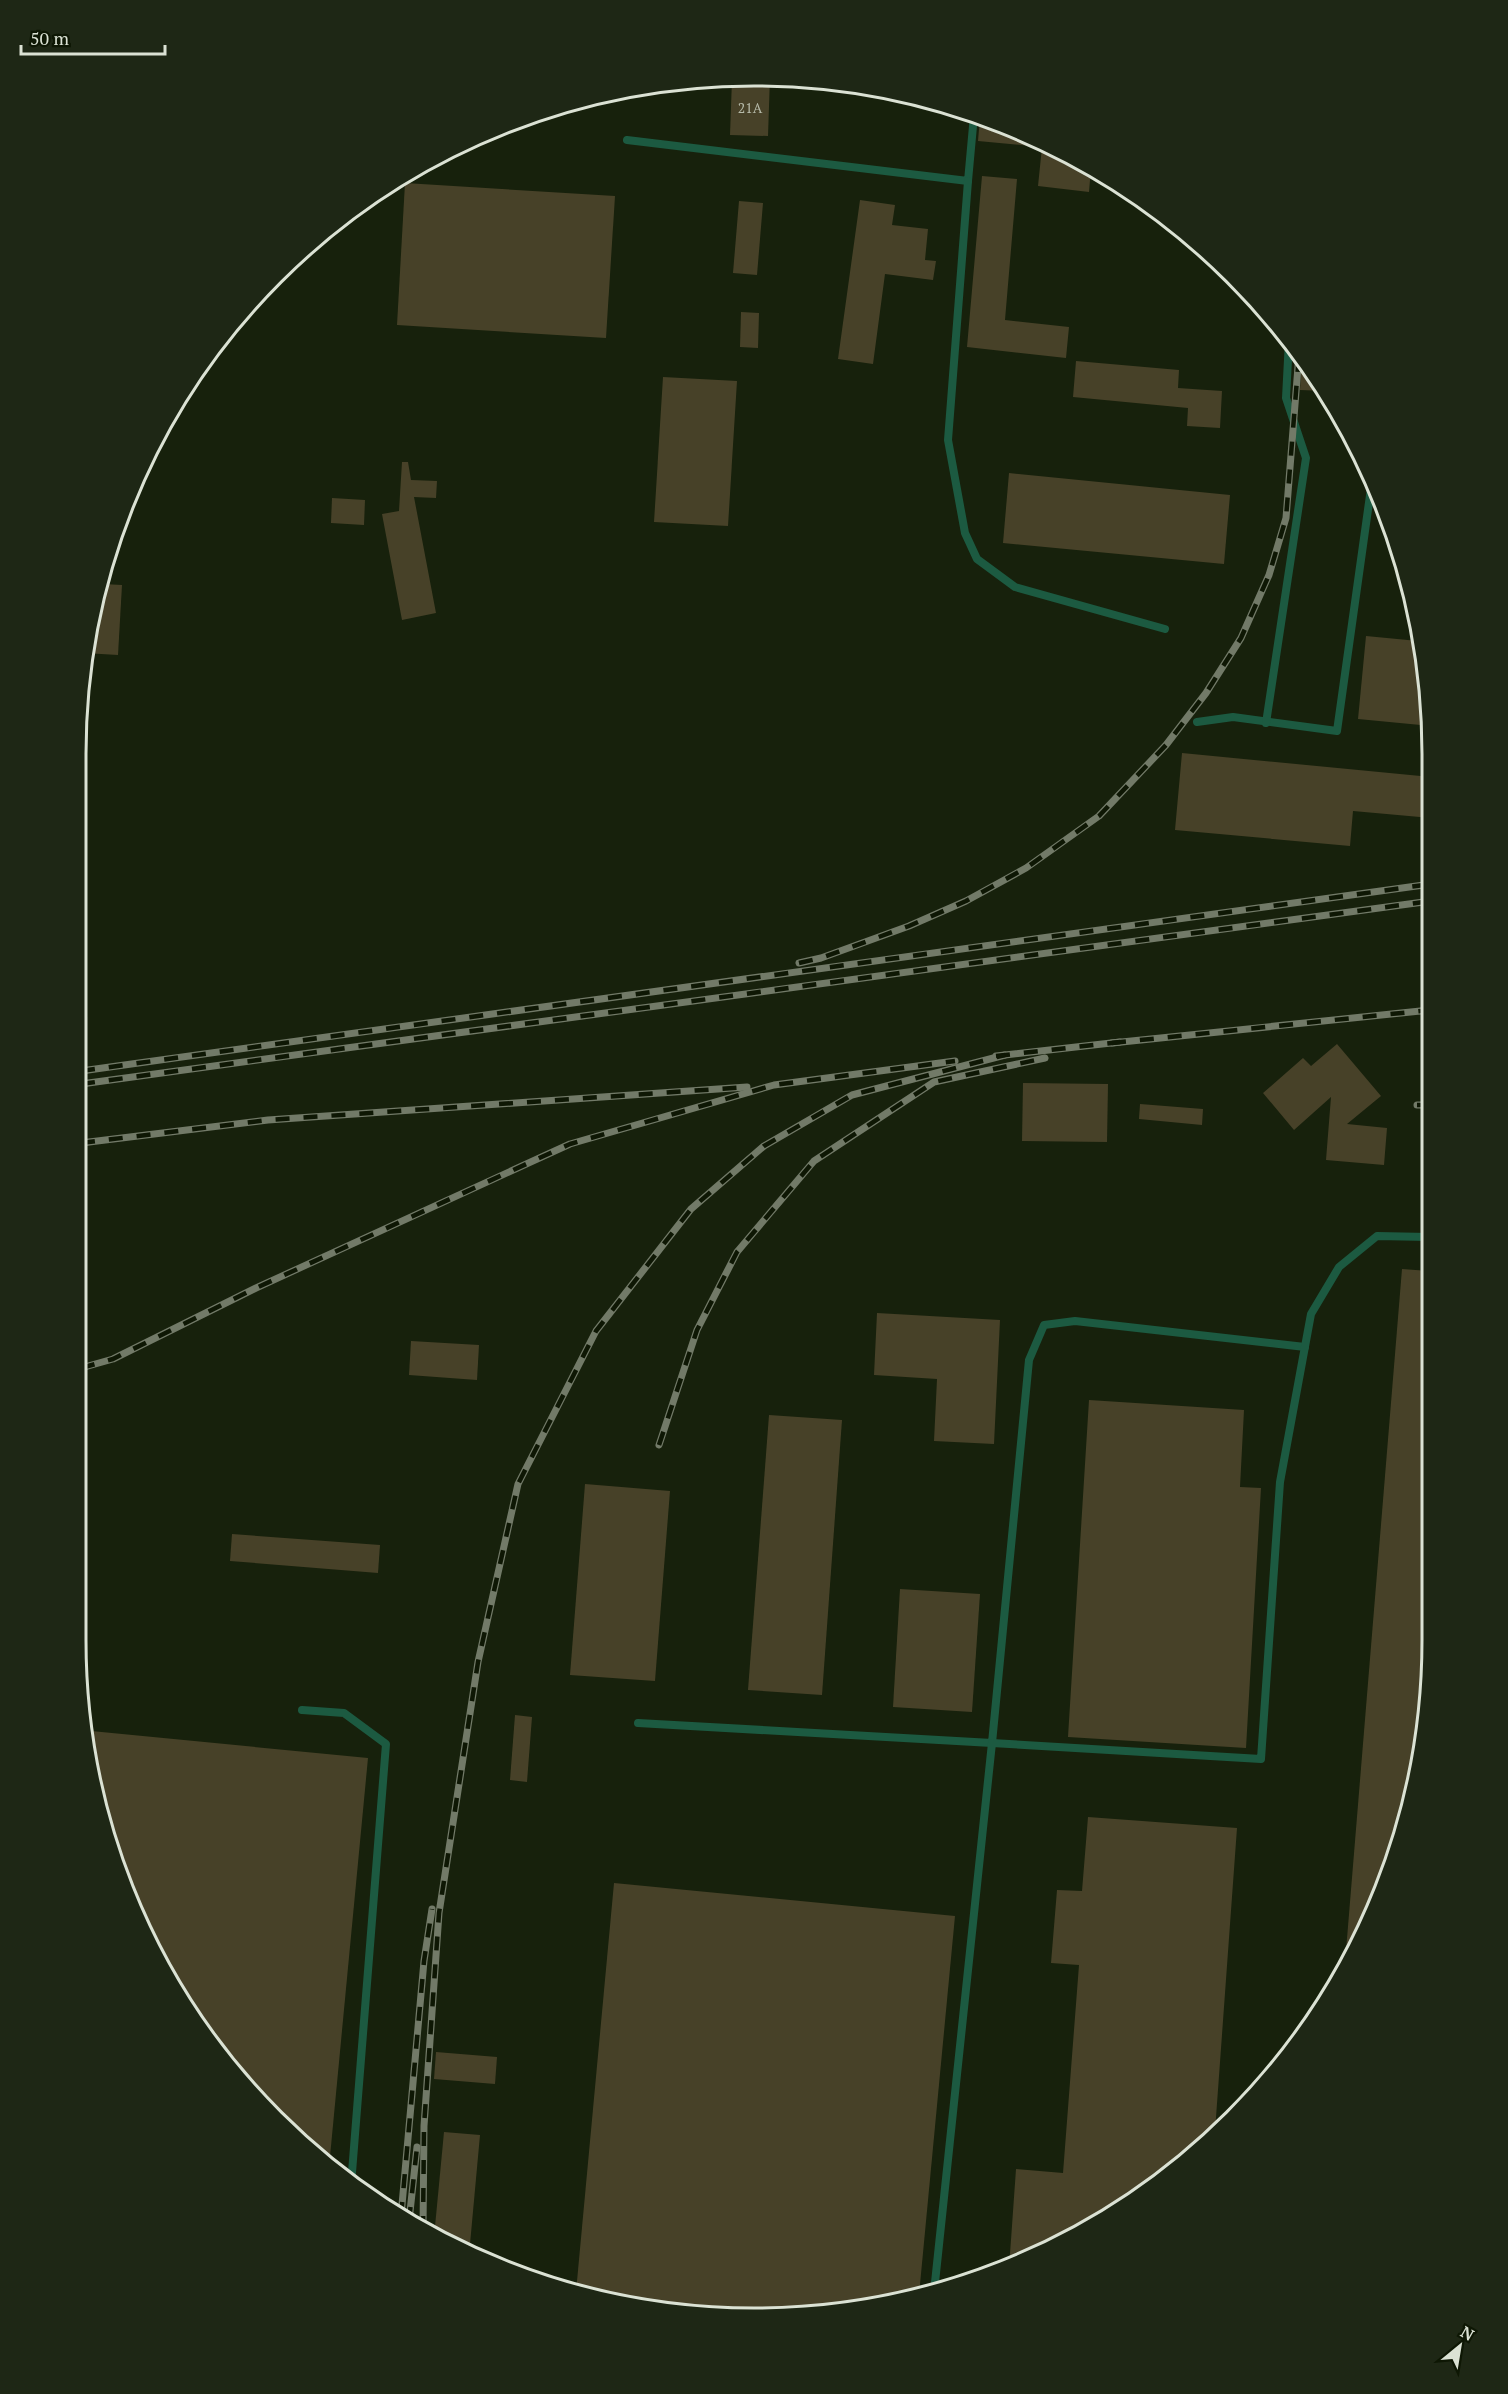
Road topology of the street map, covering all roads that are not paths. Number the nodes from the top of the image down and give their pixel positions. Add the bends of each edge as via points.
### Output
1 (973, 123) edge
2 (627, 140) dead end
3 (968, 181) junction
4 (1288, 353) edge
5 (1370, 494) edge
6 (1165, 629) dead end
7 (1197, 722) dead end
8 (1266, 723) junction
9 (1422, 1237) edge
10 (1305, 1347) junction
11 (302, 1710) dead end
12 (638, 1723) dead end
13 (992, 1743) junction
14 (352, 2174) edge
15 (935, 2284) edge

1 - 3 lane
2 - 3 lane
3 - 6 lane via 948,440 965,533 977,560 1015,587
4 - 8 lane via 1286,398 1306,458
5 - 8 lane via 1337,731
7 - 8 lane via 1233,717
9 - 10 lane via 1377,1236 1339,1267 1311,1314
10 - 13 lane via 1280,1482 1261,1759
10 - 13 lane via 1075,1322 1044,1325 1029,1360
11 - 14 lane via 344,1713 386,1744
12 - 13 lane
13 - 15 lane

